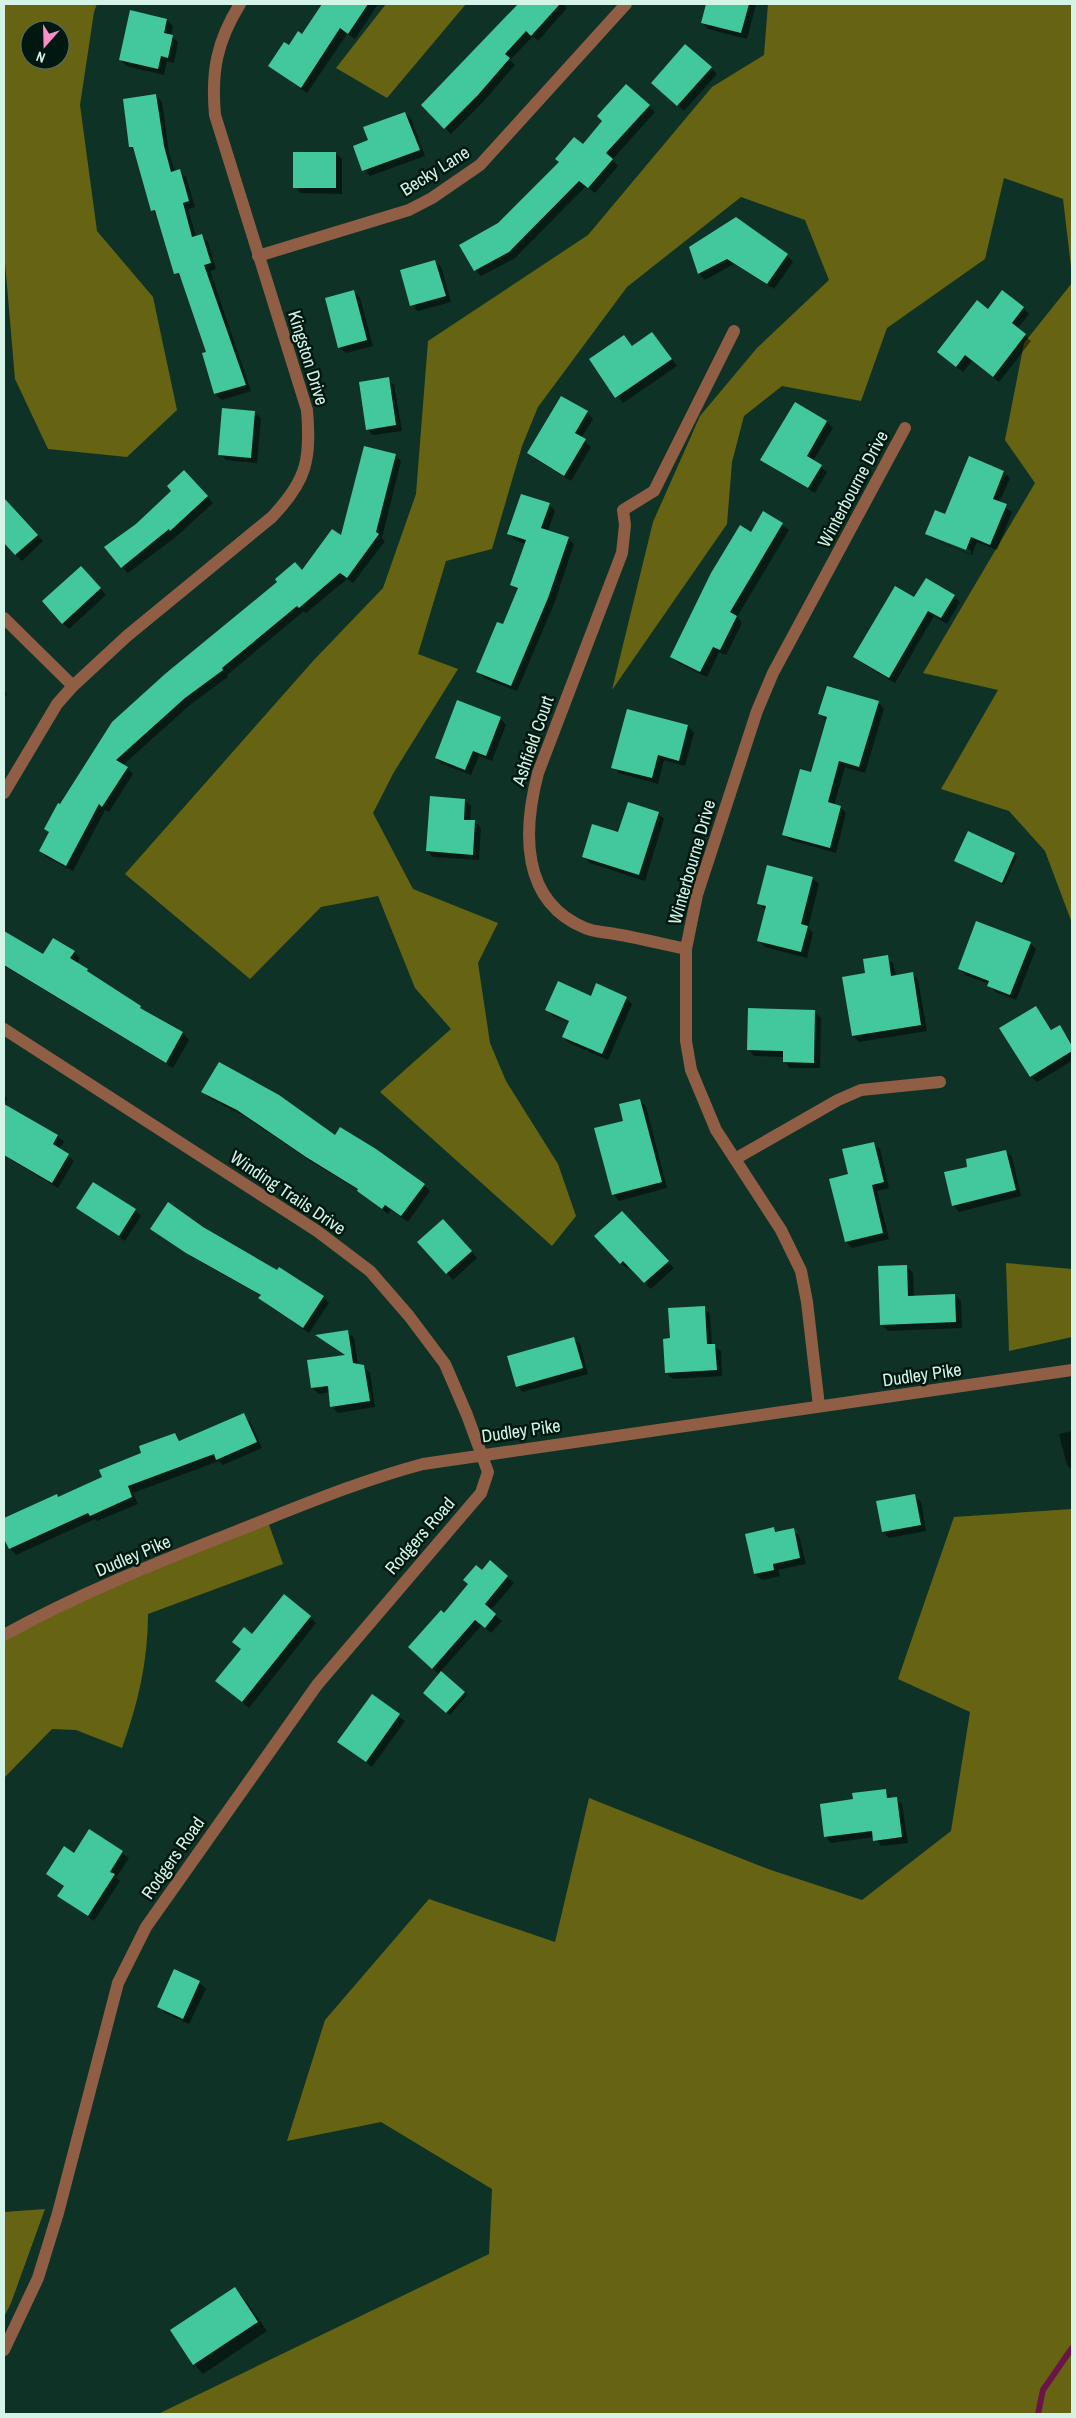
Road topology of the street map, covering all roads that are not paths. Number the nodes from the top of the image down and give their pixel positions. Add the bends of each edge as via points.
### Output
1 (240, 4) edge
2 (626, 4) edge
3 (258, 256) junction
4 (734, 331) dead end
5 (905, 428) dead end
6 (4, 618) edge
7 (73, 686) junction
8 (4, 793) edge
9 (686, 949) junction
10 (4, 1029) edge
11 (940, 1082) dead end
12 (735, 1159) junction
13 (1072, 1370) edge
14 (819, 1406) junction
15 (479, 1454) junction
16 (4, 1634) edge
17 (4, 2350) edge

1 - 3 street, Kingston Drive via 222,36 213,92 215,115
2 - 3 street, Becky Lane via 480,165 448,187 409,210
3 - 7 street, Kingston Drive via 307,410 310,446 307,462 291,497 272,517 127,636
4 - 9 street, Ashfield Court via 654,491 623,510 622,553 538,773 531,805 530,857 534,875 554,908 587,929
5 - 9 street, Winterbourne Drive via 772,673 697,895
6 - 7 street
7 - 8 street, Kingston Drive via 57,704
9 - 12 street, Winterbourne Drive via 686,1041 691,1070 716,1130
10 - 15 street, Winding Trails Drive via 317,1231 370,1271 445,1364 467,1415
11 - 12 street via 861,1090
12 - 14 street, Winterbourne Drive via 781,1230 801,1271
13 - 14 street, Dudley Pike
14 - 15 street, Dudley Pike
15 - 16 street, Dudley Pike via 372,1477 46,1611
15 - 17 street, Rodgers Road via 488,1472 481,1493 317,1685 146,1927 118,1983 38,2278

